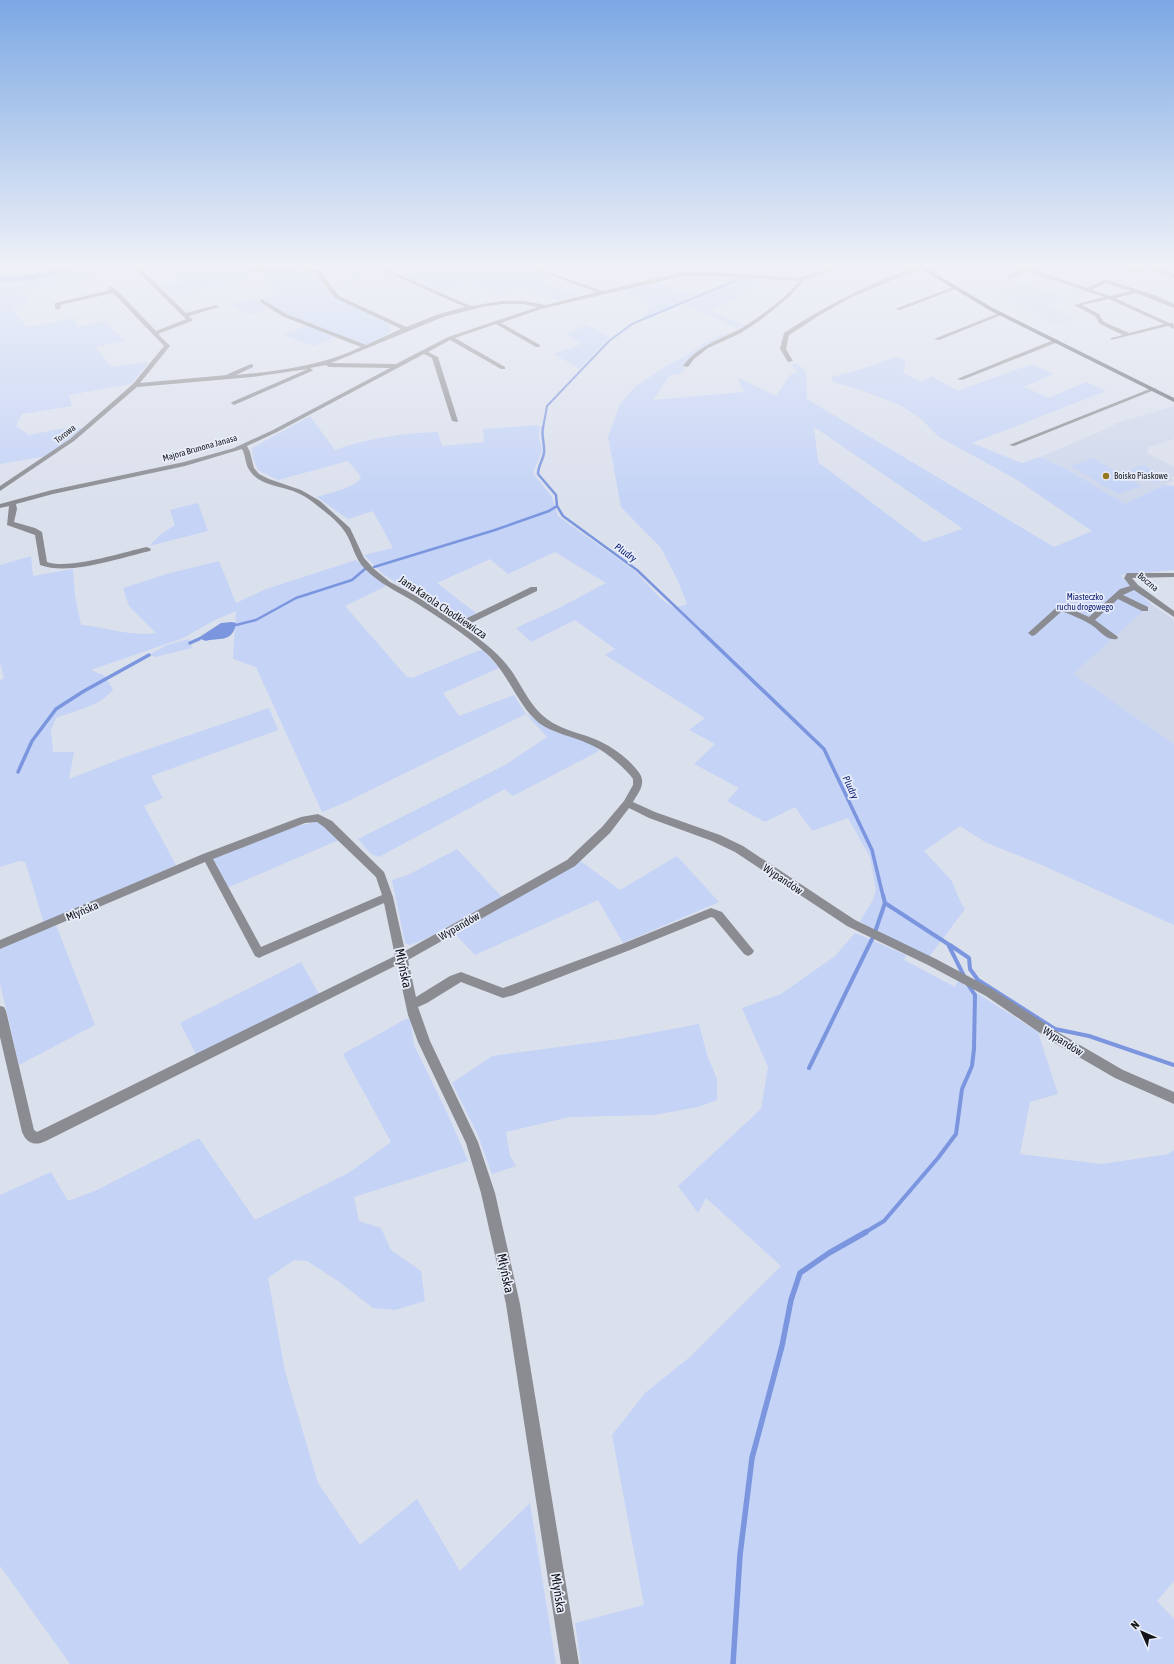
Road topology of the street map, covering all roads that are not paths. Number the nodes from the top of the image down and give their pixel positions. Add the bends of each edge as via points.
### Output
1 (167, 346) edge
2 (363, 346) edge
3 (369, 346) edge
4 (435, 346) edge
5 (464, 346) edge
6 (708, 346) edge
7 (784, 346) edge
8 (1044, 346) edge
9 (1066, 346) edge
10 (366, 347) junction
11 (423, 352) junction
12 (790, 361) dead end
13 (324, 364) junction
14 (316, 365) junction
15 (251, 366) dead end
16 (398, 366) junction
17 (686, 366) dead end
18 (503, 368) dead end
19 (227, 378) junction
20 (960, 379) dead end
21 (135, 385) junction
22 (1154, 389) junction
23 (1174, 400) edge
24 (234, 403) dead end
25 (455, 421) dead end
26 (1012, 445) dead end
27 (244, 446) junction
28 (0, 489) edge
29 (12, 503) junction
30 (0, 506) edge
31 (147, 549) dead end
32 (1174, 574) edge
33 (1135, 587) junction
34 (534, 589) dead end
35 (1118, 596) junction
36 (1145, 609) dead end
37 (1174, 615) edge
38 (1089, 621) junction
39 (456, 627) junction
40 (1032, 633) dead end
41 (1114, 637) dead end
42 (628, 803) junction
43 (207, 857) junction
44 (388, 897) junction
45 (0, 945) edge
46 (748, 952) dead end
47 (402, 958) junction
48 (411, 1004) junction
49 (0, 1011) edge
50 (1174, 1098) edge
51 (570, 1664) edge

1 - 21 street, Torowa
2 - 10 street
3 - 10 street
4 - 11 street, Majora Brunona Janasa
5 - 18 street
6 - 17 street via 693,356
7 - 12 street
8 - 20 street
9 - 22 street
10 - 13 street
11 - 16 street, Majora Brunona Janasa
11 - 25 street via 435,357
13 - 14 street
13 - 16 street
14 - 19 street
14 - 24 street
15 - 19 street
16 - 27 street, Majora Brunona Janasa
19 - 21 street
21 - 28 street, Torowa via 72,440
22 - 23 street
22 - 26 street
27 - 29 street, Majora Brunona Janasa via 185,464
27 - 39 street, Jana Karola Chodkiewicza via 249,466 258,476 298,491 321,505 345,528 354,541 361,560 369,568 385,582
29 - 30 street, Majora Brunona Janasa
29 - 31 street via 10,523 39,534 41,557 47,566 79,564
32 - 33 street, Boczna via 1130,575 1128,578
33 - 35 street
33 - 37 street, Boczna
34 - 39 street
35 - 36 street
35 - 38 street
38 - 40 street via 1062,608
38 - 41 street
39 - 42 street, Jana Karola Chodkiewicza via 498,660 527,706 541,720 561,732 598,744 635,774 638,785
42 - 47 street, Wypandów via 606,830 571,863
42 - 50 street, Wypandów via 739,849 851,923 990,993 1119,1074
43 - 44 street, Młyńska via 304,820 318,818 345,839 380,875
43 - 44 street via 259,953
43 - 45 street, Młyńska
44 - 47 street, Młyńska
46 - 48 street via 718,915 711,912 514,990 503,993 461,977 423,1000
47 - 48 street, Młyńska
47 - 49 street, Wypandów via 57,1130 35,1138 28,1132
48 - 51 street, Młyńska via 424,1042 472,1142 488,1193 513,1304

